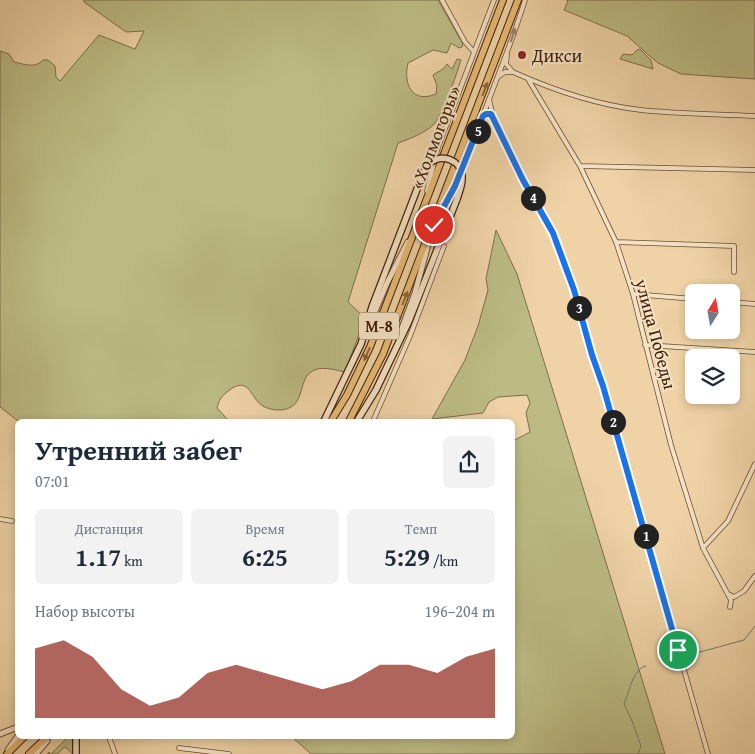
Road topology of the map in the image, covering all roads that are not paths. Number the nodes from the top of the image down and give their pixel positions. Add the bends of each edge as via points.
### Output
1 (442, 0) edge
2 (494, 0) edge
3 (503, 0) edge
4 (518, 0) edge
5 (525, 0) edge
6 (474, 52) junction
7 (507, 55) junction
8 (513, 72) junction
9 (498, 77) junction
10 (528, 79) junction
11 (489, 99) junction
12 (483, 116) junction
13 (493, 116) junction
14 (755, 116) edge
15 (580, 166) junction
16 (755, 170) edge
17 (420, 218) junction
18 (434, 225) junction
19 (417, 227) junction
20 (431, 233) junction
21 (616, 242) junction
22 (444, 246) dead end
23 (734, 272) dead end
24 (633, 294) junction
25 (685, 298) edge
26 (740, 303) edge
27 (755, 304) edge
28 (361, 344) junction
29 (645, 345) junction
30 (755, 352) edge
31 (393, 353) junction
32 (325, 419) edge
33 (332, 419) edge
34 (350, 419) edge
35 (358, 419) edge
36 (374, 419) edge
37 (755, 464) edge
38 (0, 519) edge
39 (12, 521) dead end
40 (703, 548) junction
41 (755, 576) edge
42 (728, 594) junction
43 (730, 607) dead end
44 (15, 728) edge
45 (0, 734) edge
46 (16, 739) edge
47 (21, 739) edge
48 (46, 739) edge
49 (47, 739) edge
50 (76, 739) edge
51 (110, 739) edge
52 (179, 748) dead end
53 (6, 754) edge
54 (29, 754) edge
55 (36, 754) edge
56 (76, 754) edge
57 (115, 754) edge
58 (229, 754) edge
59 (708, 754) edge

1 - 6 street via 464,42
2 - 6 street
3 - 17 highway, «Холмогоры» / М-8
18 -> 4 highway, «Холмогоры» / М-8
7 -> 5 street
6 - 17 street via 438,147
7 - 8 street via 506,64
7 - 9 street
8 - 9 street
8 - 10 street
9 - 11 street
10 - 14 street via 615,106
10 - 15 street, улица Победы
11 - 12 street
11 - 13 street
12 - 13 street
12 - 18 street via 455,186
13 - 59 street via 523,180 553,233 574,290
15 - 16 street
15 - 21 street, улица Победы
17 - 19 highway, «Холмогоры» / М-8
18 - 20 highway, «Холмогоры» / М-8
19 - 28 street
19 -> 33 highway, «Холмогоры» / М-8 via 370,347
20 - 31 street via 415,293
34 -> 20 highway, «Холмогоры» / М-8 via 383,354
21 - 23 street via 734,246
21 - 24 street, улица Победы
22 - 36 street
24 - 25 street
24 - 29 street, улица Победы
26 - 27 street
28 - 31 main road, bridge via 425,168 442,158 448,159 458,165 462,174 461,187 418,301
28 - 32 main road
29 - 30 street
29 - 40 street, улица Победы
31 - 35 main road
37 - 40 street via 728,520
38 - 39 street
40 - 42 street, улица Победы
41 - 42 street via 738,595
42 - 43 street, улица Победы
44 - 45 street
46 - 53 street
47 - 53 highway
48 - 54 highway
49 - 55 street
50 - 56 main road
51 - 57 street
52 - 58 street

